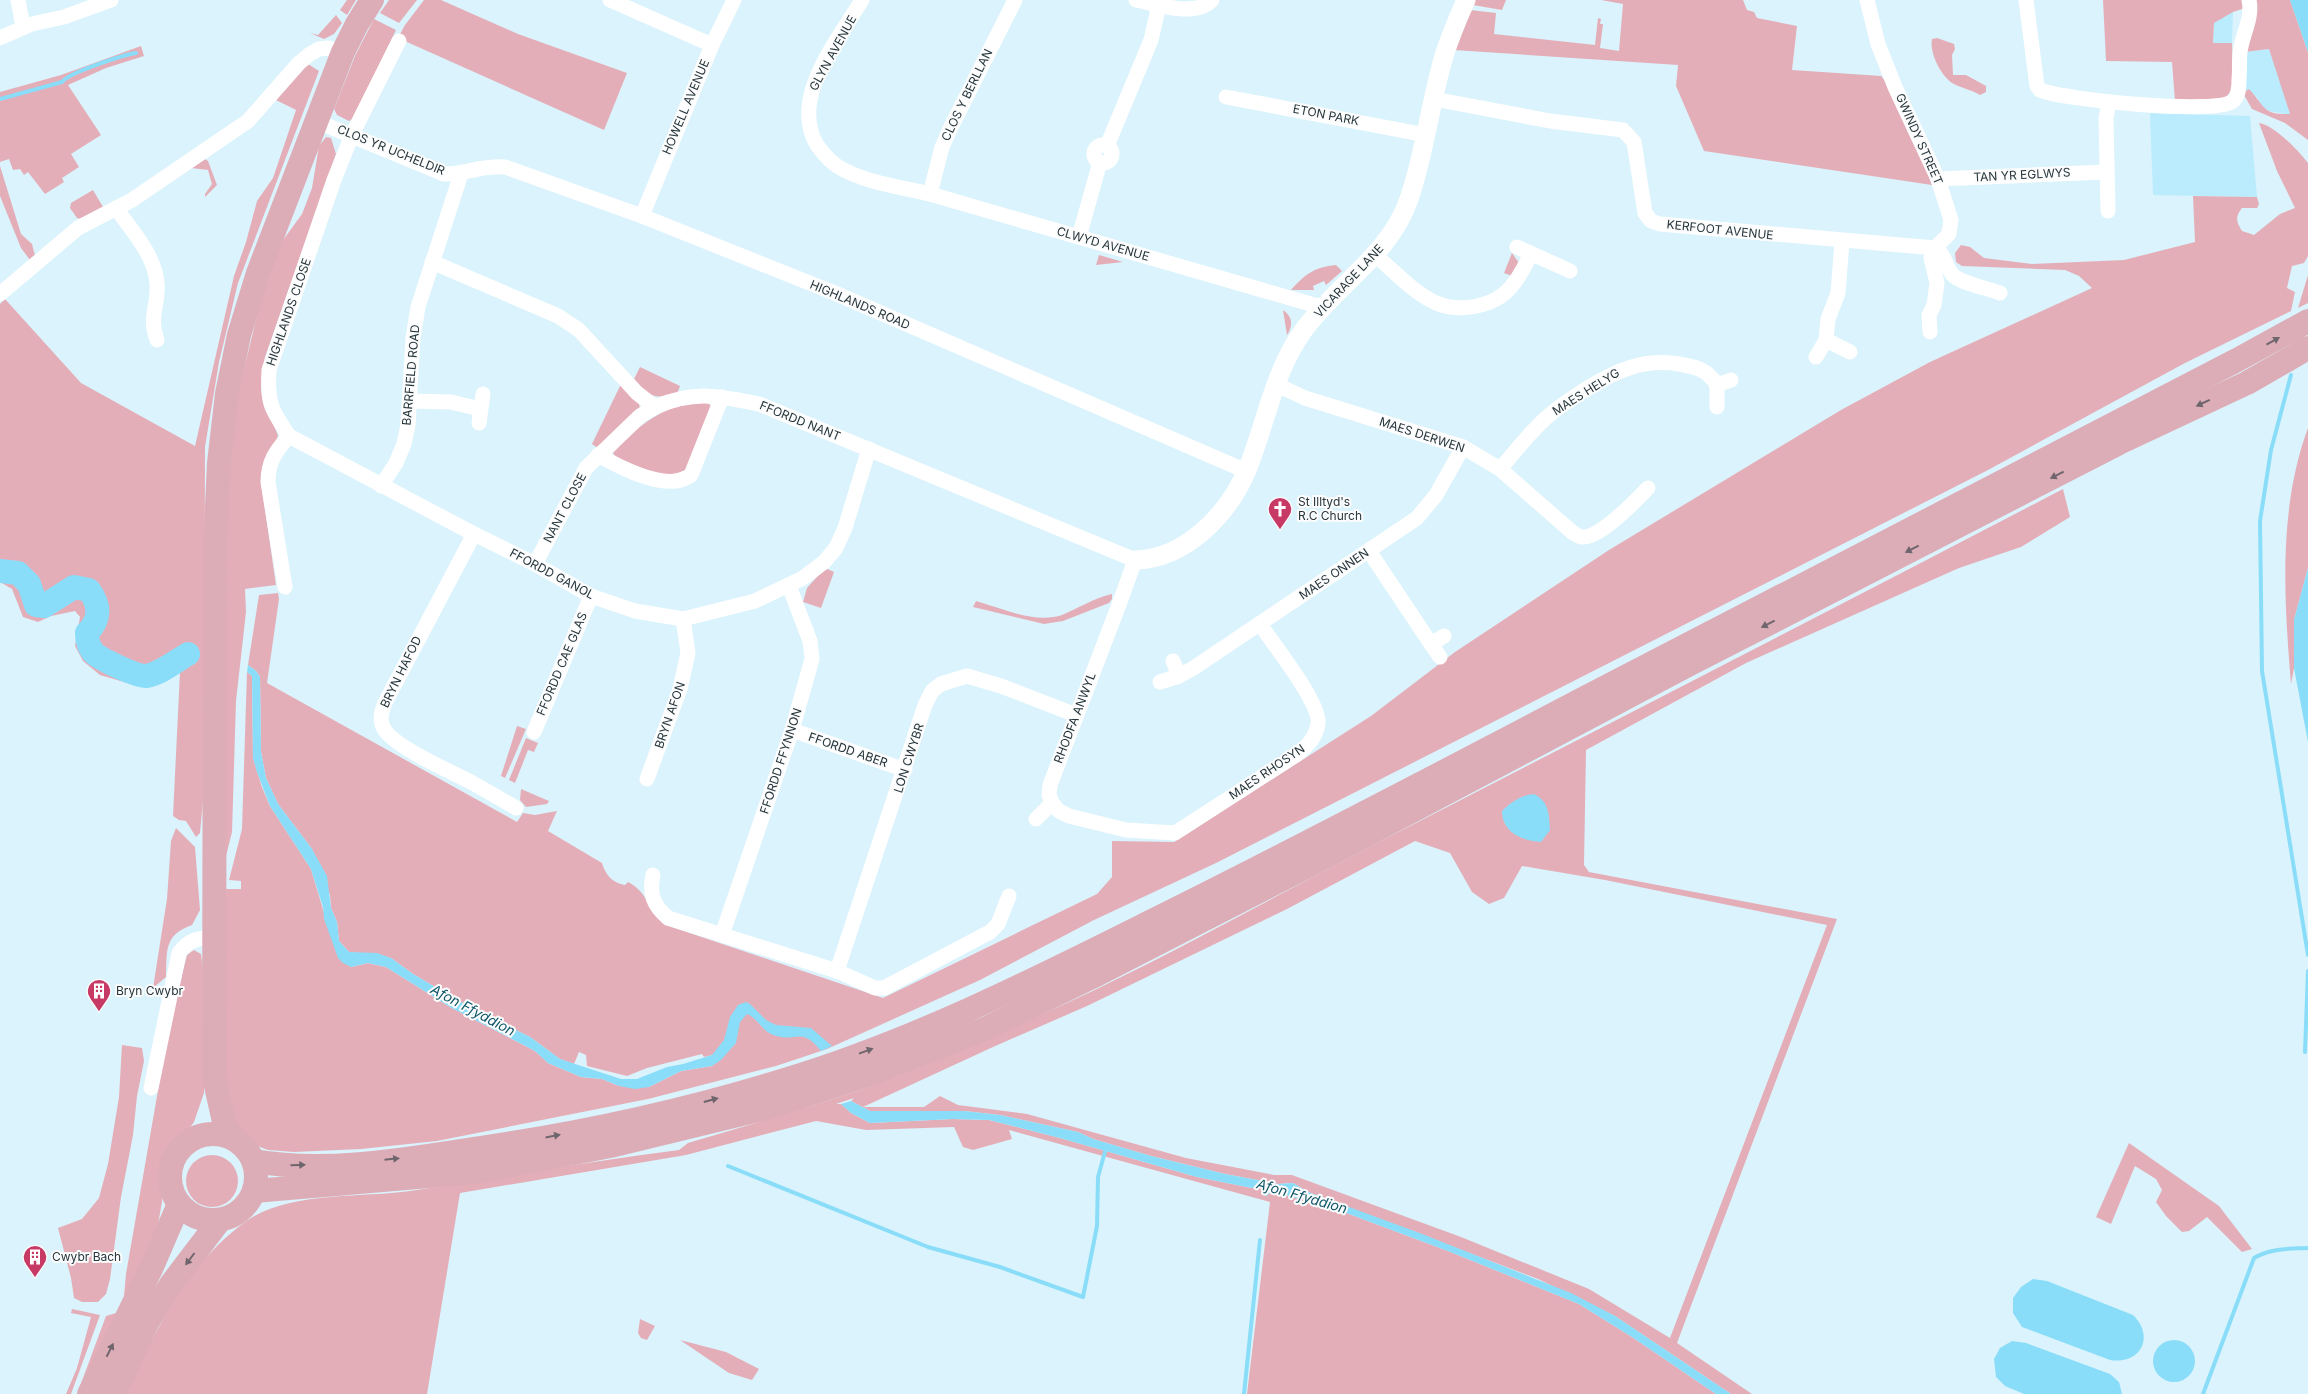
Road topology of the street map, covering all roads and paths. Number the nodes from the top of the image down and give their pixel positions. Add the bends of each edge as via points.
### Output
1 (18, 0) edge
2 (111, 0) edge
3 (372, 0) edge
4 (610, 0) edge
5 (734, 0) edge
6 (862, 0) edge
7 (1015, 0) edge
8 (1136, 0) edge
9 (1212, 0) edge
10 (1466, 0) edge
11 (1867, 0) edge
12 (2026, 0) edge
13 (2249, 0) edge
14 (1159, 5) junction
15 (23, 27) junction
16 (0, 38) edge
17 (399, 41) dead end
18 (712, 46) junction
19 (344, 52) junction
20 (1226, 97) dead end
21 (1434, 99) junction
22 (2109, 102) junction
23 (316, 121) junction
24 (1426, 134) junction
25 (352, 135) junction
26 (2106, 172) junction
27 (464, 173) junction
28 (1938, 179) junction
29 (884, 183) joint
30 (930, 194) junction
31 (116, 208) junction
32 (2108, 211) dead end
33 (642, 216) junction
34 (1079, 237) junction
35 (1842, 242) junction
36 (1517, 247) dead end
37 (1936, 248) junction
38 (1531, 254) junction
39 (1375, 255) junction
40 (432, 262) junction
41 (1570, 271) dead end
42 (2000, 293) dead end
43 (0, 294) edge
44 (1321, 307) junction
45 (2308, 321) edge
46 (1930, 332) dead end
47 (157, 340) dead end
48 (1826, 340) junction
49 (2308, 348) edge
50 (1850, 352) dead end
51 (1816, 357) dead end
52 (1275, 384) junction
53 (722, 397) junction
54 (409, 400) junction
55 (655, 407) junction
56 (1717, 407) dead end
57 (480, 408) dead end
58 (290, 436) junction
59 (1463, 447) junction
60 (869, 450) junction
61 (598, 455) junction
62 (1500, 469) junction
63 (1246, 471) junction
64 (382, 486) junction
65 (1648, 488) dead end
66 (474, 534) junction
67 (1369, 551) junction
68 (1135, 560) junction
69 (535, 564) junction
70 (288, 580) dead end
71 (789, 586) junction
72 (591, 596) junction
73 (683, 619) junction
74 (1260, 624) junction
75 (1444, 636) dead end
76 (1432, 644) junction
77 (1440, 657) dead end
78 (1173, 661) dead end
79 (1178, 676) junction
80 (1160, 682) dead end
81 (1076, 715) junction
82 (792, 730) junction
83 (534, 732) dead end
84 (657, 751) junction
85 (639, 760) dead end
86 (905, 770) junction
87 (647, 780) dead end
88 (509, 799) dead end
89 (1052, 803) junction
90 (1036, 818) dead end
91 (647, 881) dead end
92 (1009, 906) dead end
93 (722, 935) junction
94 (213, 937) junction
95 (837, 971) junction
96 (214, 1077) junction
97 (150, 1088) dead end
98 (203, 1135) junction
99 (235, 1139) junction
100 (254, 1161) junction
101 (254, 1191) junction
102 (179, 1204) junction
103 (220, 1220) junction
104 (89, 1394) edge
105 (114, 1394) edge

1 - 15 street
2 - 15 street
3 - 19 main road
4 - 18 street
5 - 18 street, HOWELL AVENUE
6 - 29 street, GLYN AVENUE via 823,66 811,92 808,116 811,135 832,163 843,170
7 - 30 street, CLOS Y BERLLAN via 951,126
8 - 14 street
9 - 14 street via 1190,9
10 - 21 street, VICARAGE LANE via 1444,56
11 - 28 street, GWINDY STREET via 1878,44 1895,87
12 - 22 street via 2037,86 2044,92
13 - 22 street via 2250,13 2240,51 2239,89 2233,101 2222,106
14 - 34 street via 1151,40 1108,146 1110,159 1106,163 1100,162
15 - 16 street
17 - 25 street, HIGHLANDS CLOSE
18 - 33 street, HOWELL AVENUE
19 - 23 main road
19 - 31 street via 328,48 310,54 248,121
20 - 24 street, ETON PARK
21 - 24 street, VICARAGE LANE
21 - 35 street, KERFOOT AVENUE via 1550,121 1623,130 1634,142 1644,213 1660,224
22 - 26 street
23 - 25 street, CLOS YR UCHELDIR
23 - 94 main road via 258,273 239,336 227,394 219,463 215,549
24 - 39 street, VICARAGE LANE via 1409,200
25 - 27 street, CLOS YR UCHELDIR via 444,174
25 - 58 street, HIGHLANDS CLOSE via 269,370 268,395 276,416
26 - 28 street, TAN YR EGLWYS
26 - 32 street
27 - 33 street, HIGHLANDS ROAD via 487,166 505,167
27 - 40 street, BARRFIELD ROAD
28 - 37 street, GWINDY STREET via 1951,220 1949,234
29 - 30 street, CLWYD AVENUE
30 - 34 street, CLWYD AVENUE
31 - 43 street via 78,228
31 - 47 street via 154,270 157,282 152,326
33 - 63 street, HIGHLANDS ROAD via 837,294
34 - 44 street, CLWYD AVENUE
35 - 37 street, KERFOOT AVENUE
35 - 48 street via 1838,293 1828,319
36 - 38 street
37 - 42 street via 1944,254 1947,266 1958,280
37 - 46 street via 1931,258 1937,283 1929,315
38 - 39 street via 1510,289 1494,300 1474,307 1452,308 1418,291
38 - 41 street
39 - 44 street, VICARAGE LANE
40 - 54 street, BARRFIELD ROAD via 414,330
40 - 55 street via 558,316 579,330 637,393
44 - 52 street, VICARAGE LANE via 1287,357
100 -> 45 main road via 280,1166 344,1165 443,1154 654,1116 790,1079 980,1006 1262,866
48 - 50 street
48 - 51 street
49 -> 101 main road via 2247,382 2110,448 1690,664 1306,867 985,1029 876,1072 767,1108 610,1146 476,1172
52 - 59 street, MAES DERWEN via 1305,398
52 - 63 street, VICARAGE LANE
53 - 55 street, FFORDD NANT via 689,396
53 - 60 street, FFORDD NANT via 759,404
53 - 61 street via 691,474 684,480 667,483 618,466
54 - 57 street via 451,402
54 - 64 street, BARRFIELD ROAD via 404,444
55 - 61 street, NANT CLOSE via 640,416
56 - 62 street, MAES HELYG via 1724,383 1707,371 1654,362 1635,364 1622,368 1562,404 1544,419
58 - 64 street, FFORDD GANOL
58 - 70 street via 271,459 268,469
59 - 62 street, MAES DERWEN
59 - 67 street, MAES ONNEN via 1428,507
60 - 68 street, FFORDD NANT
60 - 71 street, FFORDD GANOL via 836,548 824,562
61 - 69 street, NANT CLOSE via 577,482
62 - 65 street, MAES DERWEN via 1572,532 1582,537 1608,525
63 - 68 street, VICARAGE LANE via 1232,497 1204,531 1164,555 1151,560
64 - 66 street, FFORDD GANOL
66 - 69 street, FFORDD GANOL
66 - 88 street, BRYN HAFOD via 392,688 382,709 382,719 384,729 396,740 427,760
67 - 74 street, MAES ONNEN
67 - 76 street
68 - 81 street, RHODFA ANWYL
69 - 72 street, FFORDD GANOL
71 - 73 street, FFORDD GANOL via 755,601
71 - 82 street, FFORDD FFYNNON via 810,641 812,659
72 - 73 street, FFORDD GANOL via 635,611
72 - 83 street, FFORDD CAE GLAS via 539,701
73 - 84 street, BRYN AFON via 688,653 680,689
74 - 79 street, MAES ONNEN
74 - 89 street, MAES RHOSYN via 1314,702 1318,724 1311,743 1175,833 1126,830 1069,816
75 - 76 street
76 - 77 street
78 - 79 street
79 - 80 street, MAES ONNEN
81 - 86 street, LON CWYBR via 1001,686 967,676 955,679 932,691
81 - 89 street, RHODFA ANWYL via 1050,784
82 - 86 street, FFORDD ABER
82 - 93 street, FFORDD FFYNNON
84 - 85 street via 648,762
84 - 87 street, BRYN AFON
86 - 95 street, LON CWYBR
89 - 90 street
91 - 93 street via 653,900 668,918
92 - 95 street via 990,932 884,988 875,988
93 - 95 street
94 - 96 main road
94 - 97 street via 195,938 179,953
96 - 98 main road
96 - 99 main road via 225,1126
98 - 99 main road via 218,1134
98 - 102 main road via 183,1146 175,1156 170,1171 172,1191
99 - 100 main road via 247,1149
100 - 101 main road via 257,1176
101 - 103 main road via 239,1212
102 - 103 main road via 204,1220
104 -> 102 main road via 151,1269
103 -> 105 main road via 172,1283 148,1321

